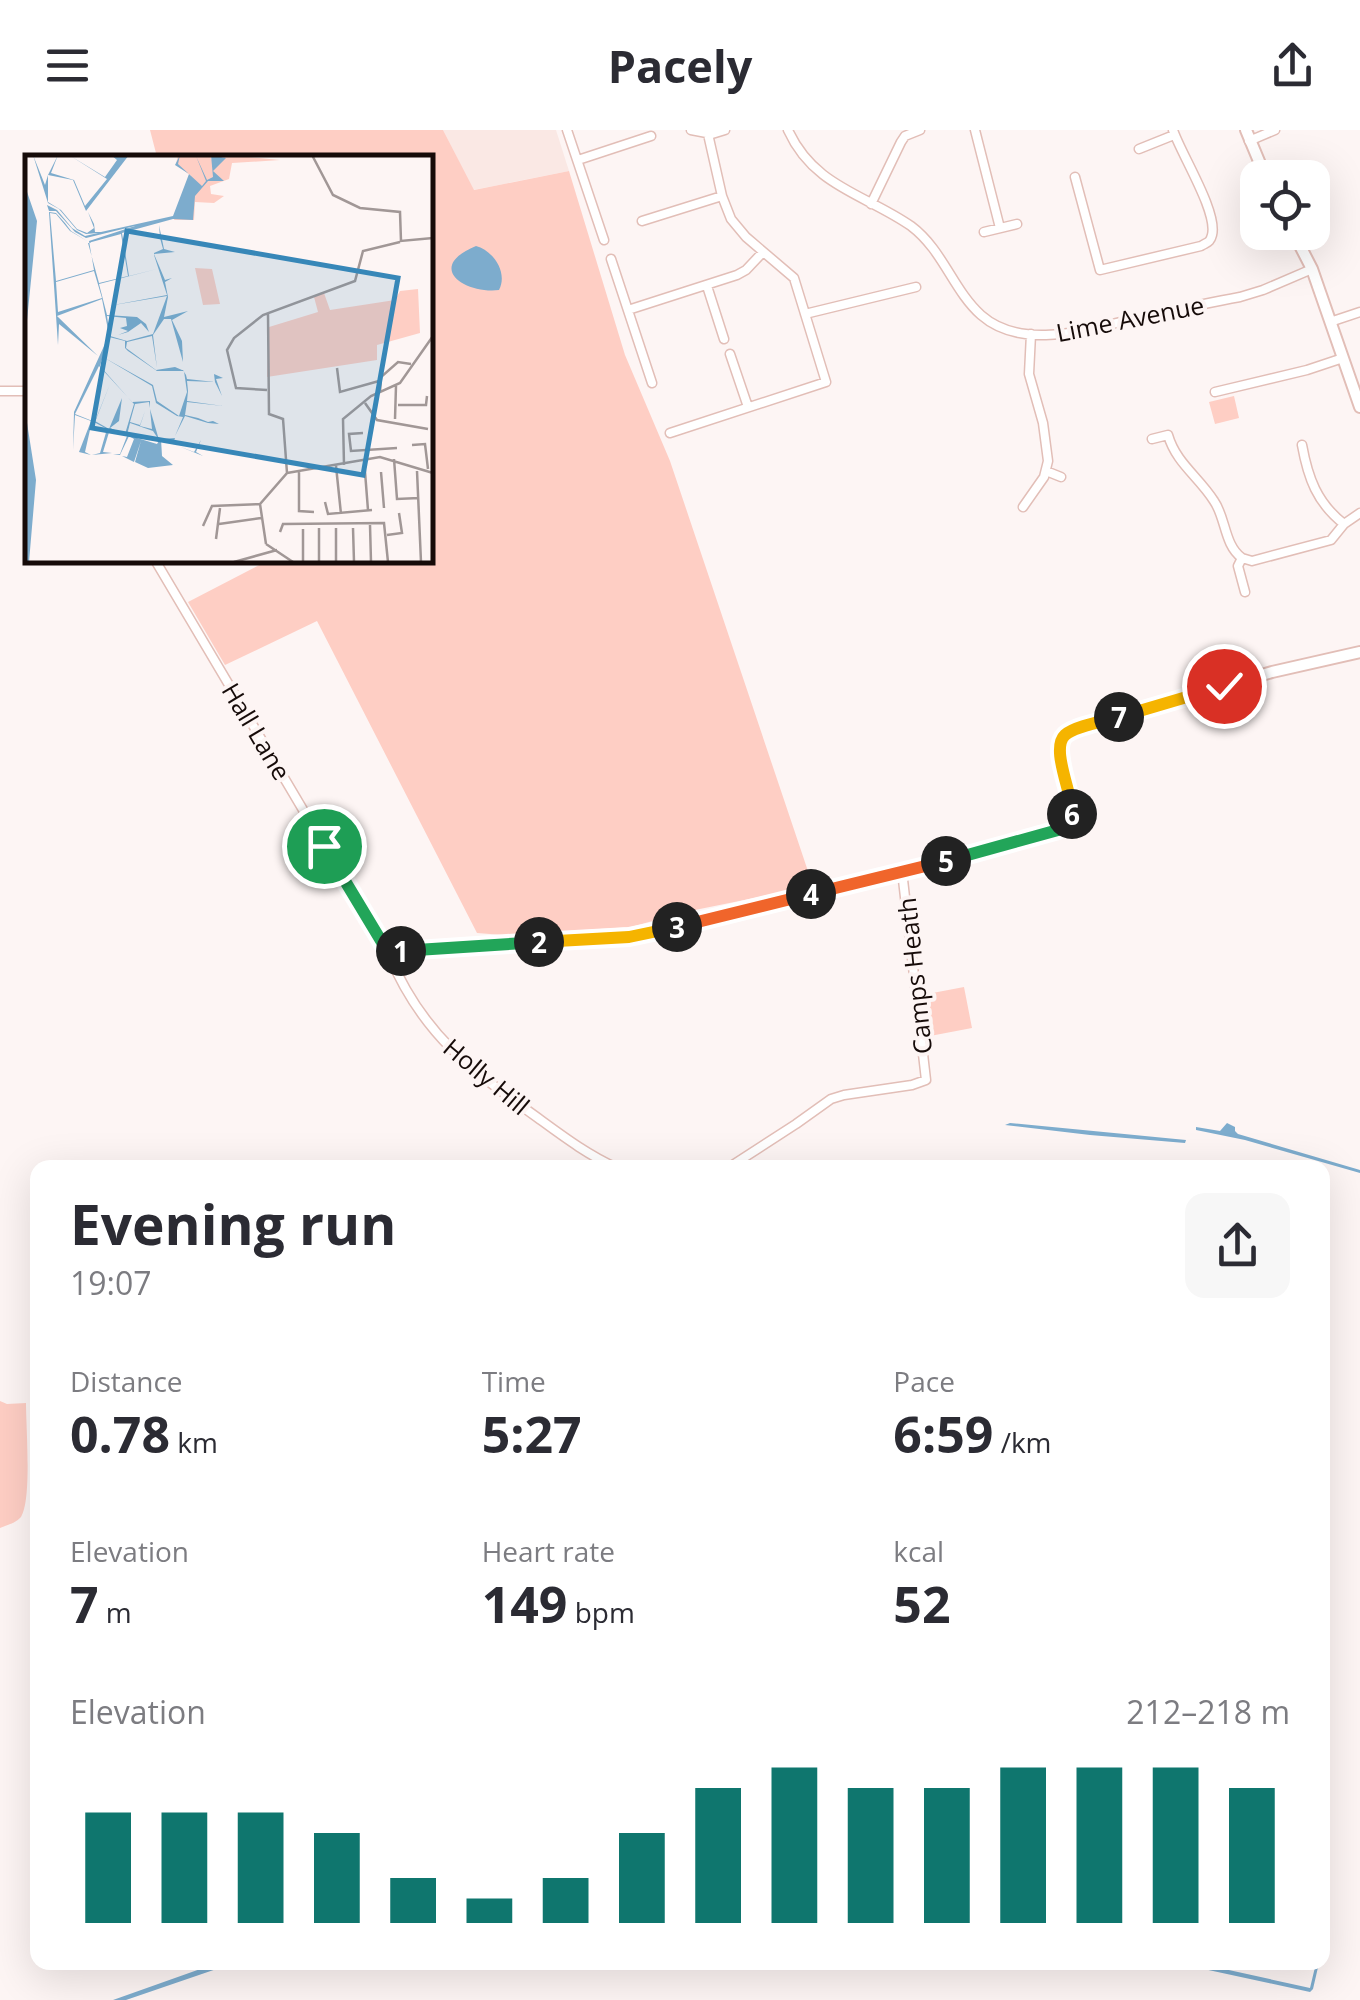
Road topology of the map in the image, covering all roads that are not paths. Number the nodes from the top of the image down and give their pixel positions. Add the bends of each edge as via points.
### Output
1 (567, 130) edge
2 (628, 130) edge
3 (691, 130) edge
4 (725, 130) edge
5 (788, 130) edge
6 (920, 130) edge
7 (975, 130) edge
8 (1276, 130) edge
9 (1173, 133) edge
10 (708, 134) junction
11 (651, 136) dead end
12 (1248, 136) edge
13 (632, 143) junction
14 (1140, 149) dead end
15 (578, 160) junction
16 (1258, 160) edge
17 (1075, 176) dead end
18 (1090, 185) dead end
19 (1078, 188) junction
20 (722, 196) junction
21 (871, 204) junction
22 (642, 221) dead end
23 (1017, 224) dead end
24 (1000, 228) junction
25 (984, 232) dead end
26 (604, 240) dead end
27 (1302, 250) edge
28 (762, 252) junction
29 (612, 258) dead end
30 (1312, 268) junction
31 (1100, 270) junction
32 (1103, 283) dead end
33 (707, 286) junction
34 (916, 287) dead end
35 (628, 310) junction
36 (1360, 312) edge
37 (805, 314) junction
38 (1330, 322) junction
39 (1030, 334) junction
40 (724, 339) dead end
41 (730, 354) dead end
42 (1343, 358) junction
43 (1229, 376) dead end
44 (652, 382) dead end
45 (1232, 388) junction
46 (0, 391) edge
47 (25, 392) edge
48 (1215, 392) dead end
49 (748, 407) junction
50 (1360, 407) edge
51 (670, 433) dead end
52 (1152, 439) dead end
53 (1302, 445) dead end
54 (1046, 471) junction
55 (1061, 477) dead end
56 (1023, 506) dead end
57 (1360, 513) edge
58 (1344, 524) junction
59 (1242, 558) junction
60 (156, 562) edge
61 (1245, 592) dead end
62 (1360, 652) edge
63 (902, 872) junction
64 (389, 954) junction
65 (599, 1160) edge
66 (740, 1160) edge

1 - 15 street
2 - 13 street
3 - 10 street
4 - 10 street
5 - 21 street, Lime Avenue via 817,171
6 - 21 street via 901,142
7 - 24 street
8 - 12 street
9 - 14 street
9 - 31 street via 1199,185 1212,236 1201,246
10 - 20 street
11 - 13 street
12 - 16 street
13 - 15 street
15 - 26 street
17 - 19 street
18 - 19 street
19 - 31 street
20 - 22 street
20 - 28 street via 731,219
21 - 39 street, Lime Avenue via 929,242 987,320
23 - 24 street
24 - 25 street
27 - 30 street
28 - 33 street via 746,270
28 - 37 street via 794,278
29 - 35 street
30 - 38 street
30 - 39 street, Lime Avenue via 1240,296 1064,333
31 - 32 street
33 - 35 street
33 - 40 street
34 - 37 street via 860,295
35 - 44 street
36 - 38 street
37 - 49 street via 826,382
38 - 42 street
39 - 54 street via 1029,374 1046,436
41 - 49 street
42 - 45 street
42 - 50 street
43 - 45 street
45 - 48 street
46 - 47 street
49 - 51 street
52 - 59 street via 1168,435 1176,456 1216,502
53 - 58 street via 1315,491
54 - 55 street
54 - 56 street
57 - 58 street
58 - 59 street via 1323,543
59 - 61 street
60 - 64 street, Hall Lane
62 - 63 street via 1074,730 1059,752 1072,804 1068,822
63 - 64 street via 629,937
63 - 66 street, Camps Heath via 926,1080 831,1099
64 - 65 street, Holly Hill via 402,986 442,1041 473,1071

